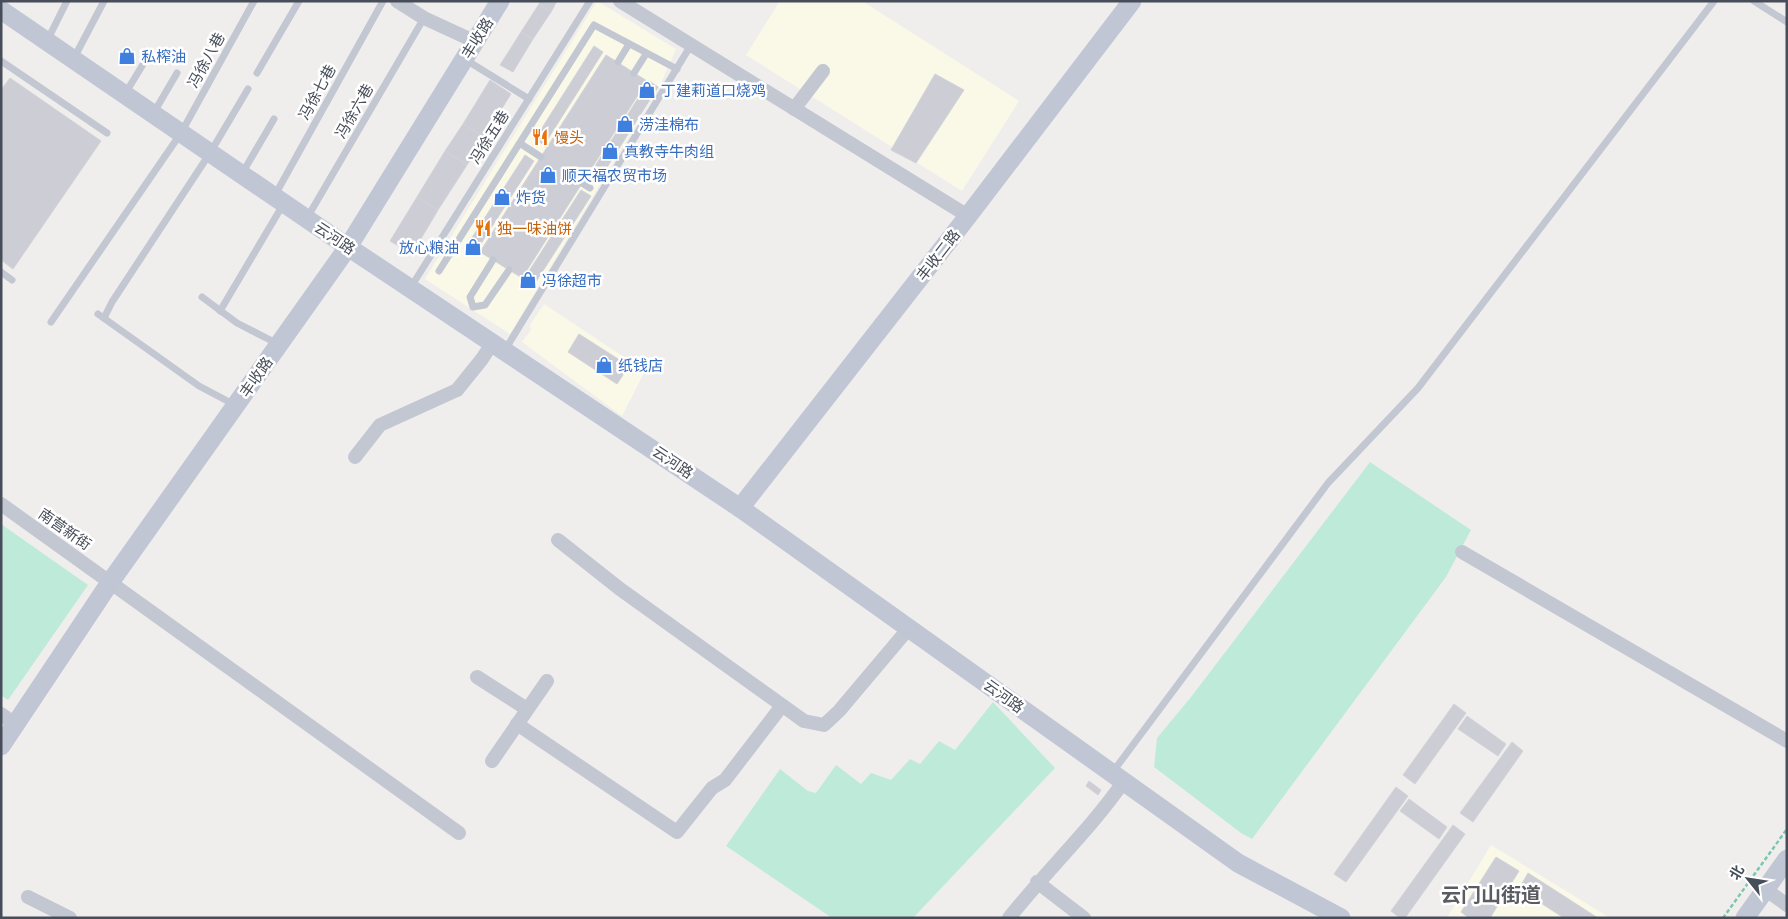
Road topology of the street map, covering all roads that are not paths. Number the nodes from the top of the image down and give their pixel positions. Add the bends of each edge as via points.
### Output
1 (67, 1) edge
2 (104, 1) edge
3 (254, 1) edge
4 (299, 1) edge
5 (383, 1) edge
6 (397, 1) edge
7 (500, 1) edge
8 (590, 1) edge
9 (620, 1) edge
10 (1132, 1) edge
11 (1714, 1) edge
12 (1754, 1) edge
13 (1, 10) edge
14 (424, 18) junction
15 (1787, 22) edge
16 (47, 41) junction
17 (474, 41) junction
18 (629, 44) junction
19 (691, 45) junction
20 (646, 54) junction
21 (148, 56) dead end
22 (464, 58) junction
23 (73, 59) junction
24 (1, 61) edge
25 (618, 62) dead end
26 (677, 69) junction
27 (823, 71) dead end
28 (634, 72) dead end
29 (177, 73) dead end
30 (257, 73) dead end
31 (248, 89) dead end
32 (125, 94) junction
33 (529, 99) junction
34 (794, 109) junction
35 (154, 114) junction
36 (274, 119) dead end
37 (107, 133) dead end
38 (181, 133) junction
39 (521, 144) junction
40 (210, 153) junction
41 (541, 157) dead end
42 (242, 174) junction
43 (582, 183) dead end
44 (590, 188) dead end
45 (279, 200) junction
46 (968, 216) junction
47 (307, 219) junction
48 (348, 246) junction
49 (494, 260) dead end
50 (509, 270) dead end
51 (1, 272) edge
52 (439, 272) dead end
53 (12, 280) dead end
54 (410, 287) junction
55 (202, 297) dead end
56 (220, 311) junction
57 (51, 322) dead end
58 (279, 344) junction
59 (499, 346) junction
60 (235, 405) junction
61 (355, 457) dead end
62 (1, 504) edge
63 (740, 508) junction
64 (558, 540) dead end
65 (1462, 552) dead end
66 (111, 581) junction
67 (909, 628) junction
68 (477, 677) dead end
69 (547, 681) dead end
70 (780, 707) junction
71 (527, 709) junction
72 (8, 719) edge
73 (517, 724) junction
74 (1787, 741) edge
75 (1, 746) edge
76 (492, 761) dead end
77 (1118, 777) junction
78 (459, 833) dead end
79 (1787, 859) edge
80 (1037, 882) junction
81 (1765, 890) junction
82 (28, 897) dead end
83 (1787, 905) edge
84 (70, 918) edge
85 (1009, 918) edge
86 (1084, 918) edge
87 (1341, 918) edge
88 (1745, 918) edge

1 - 16 lane
2 - 23 lane
3 - 38 lane, 冯徐八巷
4 - 30 lane
5 - 45 lane, 冯徐七巷
6 - 14 street
7 - 17 street, 丰收路
8 - 33 lane, 冯徐五巷
9 - 19 street
10 - 46 street, 丰收二路
11 - 77 lane via 1418,388 1328,483
12 - 15 lane
13 - 16 street, 云河路
14 - 17 street
14 - 47 lane, 冯徐六巷
16 - 23 street, 云河路
17 - 22 street, 丰收路
18 - 20 lane
18 - 25 lane
18 - 39 lane via 594,25
19 - 26 lane
19 - 34 street
20 - 26 lane
20 - 28 lane
21 - 32 lane
22 - 33 lane
22 - 48 street, 丰收路
23 - 32 street, 云河路
24 - 37 lane
26 - 59 lane
27 - 34 street
29 - 35 lane
31 - 40 lane
32 - 35 street, 云河路
33 - 54 lane, 冯徐五巷
34 - 46 street
35 - 38 street, 云河路
36 - 42 lane
38 - 40 street, 云河路
38 - 57 lane, 冯徐八巷
39 - 41 lane
39 - 52 lane
40 - 42 street, 云河路
40 - 60 lane via 101,316 199,386
42 - 45 street, 云河路
43 - 44 lane
45 - 47 street, 云河路
45 - 56 lane, 冯徐七巷
46 - 63 street, 丰收二路
47 - 48 street, 云河路
48 - 54 street, 云河路
48 - 58 street, 丰收路
49 - 50 lane via 470,297 473,307 485,305
51 - 53 lane
54 - 59 street, 云河路
55 - 56 lane
56 - 58 lane
58 - 60 street, 丰收路
59 - 61 street via 482,360 457,390 380,425
59 - 63 street, 云河路
60 - 66 street, 丰收路
62 - 66 street, 南营新街
63 - 67 street, 云河路
64 - 70 street
65 - 74 street
66 - 72 street, 丰收路
66 - 78 street, 南营新街
67 - 70 street via 824,725 804,722
67 - 77 street, 云河路
68 - 71 street
69 - 71 street
70 - 73 street via 725,780 712,788 677,832
71 - 73 street
72 - 75 street, 丰收路
73 - 76 street
77 - 80 street via 1105,808
77 - 87 street, 云河路 via 1238,863
79 - 81 street
80 - 85 street
80 - 86 street
81 - 83 street
81 - 88 street
82 - 84 street

